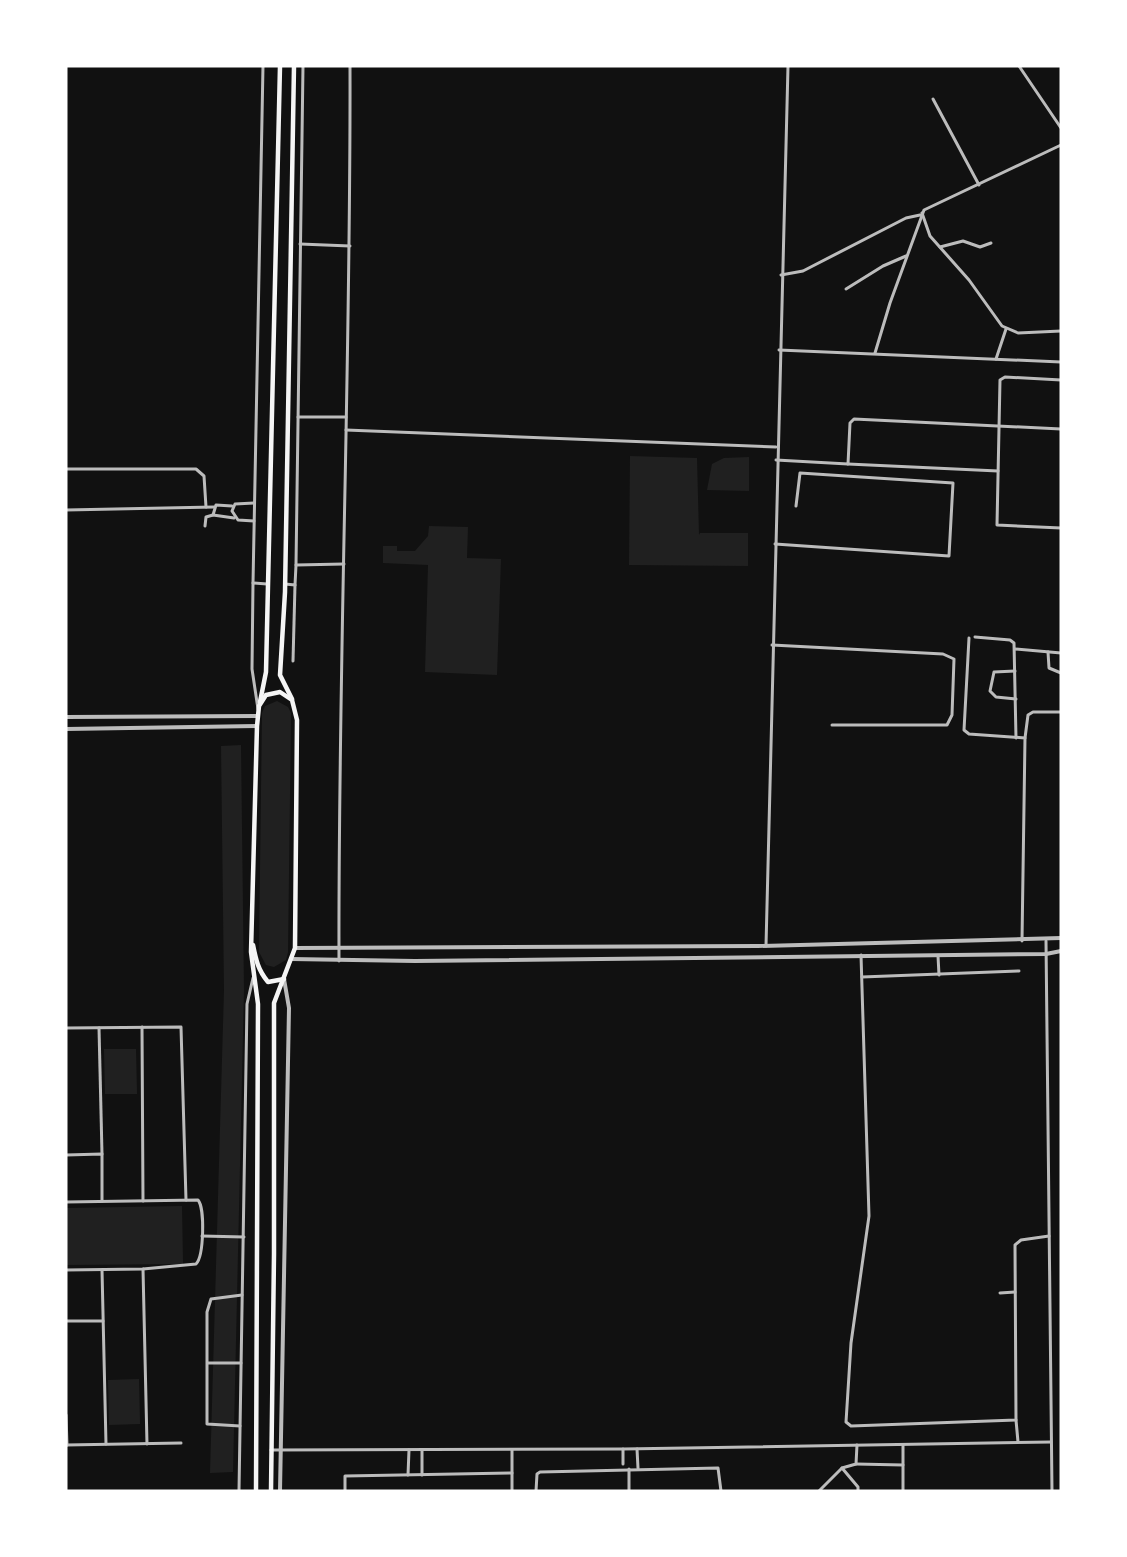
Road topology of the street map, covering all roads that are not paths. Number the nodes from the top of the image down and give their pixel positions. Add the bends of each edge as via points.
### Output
1 (263, 66) edge
2 (280, 66) edge
3 (294, 66) edge
4 (303, 66) edge
5 (350, 66) edge
6 (788, 66) edge
7 (1019, 66) edge
8 (933, 99) dead end
9 (1061, 129) edge
10 (1061, 145) edge
11 (979, 185) junction
12 (921, 214) junction
13 (991, 243) dead end
14 (300, 244) junction
15 (350, 246) junction
16 (940, 247) junction
17 (906, 256) junction
18 (781, 275) junction
19 (846, 290) dead end
20 (1006, 329) junction
21 (1061, 329) edge
22 (779, 350) junction
23 (875, 353) junction
24 (996, 359) junction
25 (1061, 362) edge
26 (1061, 380) edge
27 (298, 417) junction
28 (346, 417) junction
29 (998, 425) junction
30 (1061, 429) edge
31 (346, 430) junction
32 (776, 447) junction
33 (776, 460) junction
34 (848, 464) junction
35 (66, 470) edge
36 (998, 471) junction
37 (255, 504) junction
38 (233, 506) junction
39 (796, 506) dead end
40 (206, 507) junction
41 (214, 507) junction
42 (66, 510) edge
43 (213, 515) junction
44 (234, 518) junction
45 (254, 521) junction
46 (205, 526) dead end
47 (1061, 528) edge
48 (775, 544) junction
49 (344, 564) junction
50 (296, 566) junction
51 (253, 583) junction
52 (269, 584) junction
53 (285, 584) junction
54 (295, 585) junction
55 (975, 637) dead end
56 (969, 638) dead end
57 (772, 645) junction
58 (1015, 649) junction
59 (1048, 652) junction
60 (1061, 653) edge
61 (293, 661) dead end
62 (1015, 671) junction
63 (1061, 673) edge
64 (1016, 699) junction
65 (292, 700) junction
66 (258, 712) junction
67 (1061, 712) edge
68 (66, 717) edge
69 (832, 725) dead end
70 (256, 726) junction
71 (66, 729) edge
72 (1016, 738) junction
73 (1025, 738) junction
74 (1061, 938) edge
75 (251, 940) junction
76 (1022, 941) junction
77 (1046, 941) junction
78 (766, 946) junction
79 (734, 947) junction
80 (295, 948) junction
81 (339, 949) junction
82 (1061, 951) edge
83 (938, 954) junction
84 (1046, 954) junction
85 (861, 955) junction
86 (734, 956) junction
87 (291, 959) junction
88 (339, 961) junction
89 (1019, 971) dead end
90 (939, 975) junction
91 (862, 977) junction
92 (253, 978) junction
93 (284, 979) junction
94 (142, 1027) junction
95 (66, 1028) edge
96 (99, 1028) junction
97 (102, 1154) junction
98 (66, 1155) edge
99 (186, 1200) junction
100 (143, 1201) junction
101 (66, 1202) edge
102 (102, 1202) junction
103 (202, 1236) junction
104 (1049, 1236) junction
105 (244, 1237) junction
106 (143, 1269) junction
107 (66, 1270) edge
108 (102, 1270) junction
109 (1015, 1292) junction
110 (1000, 1293) dead end
111 (243, 1294) junction
112 (66, 1321) edge
113 (103, 1321) junction
114 (208, 1363) junction
115 (241, 1363) junction
116 (66, 1415) edge
117 (1016, 1420) junction
118 (240, 1426) junction
119 (1018, 1442) junction
120 (1051, 1442) junction
121 (181, 1443) dead end
122 (106, 1444) junction
123 (147, 1444) junction
124 (903, 1444) junction
125 (66, 1445) edge
126 (857, 1445) junction
127 (622, 1449) junction
128 (637, 1449) junction
129 (271, 1450) junction
130 (282, 1450) junction
131 (409, 1450) junction
132 (422, 1450) junction
133 (512, 1450) junction
134 (623, 1464) dead end
135 (856, 1464) junction
136 (903, 1465) junction
137 (638, 1468) junction
138 (842, 1468) junction
139 (629, 1469) junction
140 (512, 1473) junction
141 (408, 1475) junction
142 (422, 1475) junction
143 (239, 1491) edge
144 (256, 1491) edge
145 (271, 1491) edge
146 (280, 1491) edge
147 (345, 1491) edge
148 (512, 1491) edge
149 (536, 1491) edge
150 (629, 1491) edge
151 (721, 1491) edge
152 (819, 1491) edge
153 (858, 1491) edge
154 (903, 1491) edge
155 (1052, 1491) edge

1 - 37 street
2 - 52 main road
3 - 53 main road
4 - 14 street
5 - 15 street
6 - 18 street
7 - 9 street
8 - 11 street
10 - 11 street
11 - 12 street
12 - 16 street via 930,236
12 - 17 street
12 - 18 street via 803,271
13 - 16 street via 980,247 963,241
14 - 15 street
14 - 27 street
15 - 28 street
16 - 20 street
17 - 19 street
17 - 23 street
18 - 22 street
20 - 21 street via 1018,333
20 - 24 street
22 - 23 street
22 - 32 street
23 - 24 street
24 - 25 street
26 - 29 street via 1000,380
27 - 28 street
27 - 50 street
28 - 31 street
29 - 30 street
29 - 34 street via 854,419 850,423
29 - 36 street
31 - 32 street
31 - 49 street
32 - 33 street
33 - 34 street
33 - 48 street
34 - 36 street
35 - 40 street via 196,469 204,476
36 - 47 street via 997,525
37 - 38 street
37 - 45 street
38 - 41 street
38 - 44 street
39 - 48 street via 800,473 953,483 949,556
40 - 41 street
40 - 42 street
41 - 43 street
43 - 44 street
43 - 46 street via 206,517
44 - 45 street
45 - 51 street
48 - 57 street
49 - 50 street
49 - 81 street
50 - 54 street
51 - 52 street
51 - 66 street via 252,669
52 - 66 main road via 266,672
53 - 54 street
53 - 65 main road via 280,675
54 - 61 street
55 - 58 street via 1010,640
56 - 72 street via 964,730 969,735
57 - 69 street via 943,654 954,659 952,716 947,725
57 - 78 street
58 - 59 street
58 - 62 street
59 - 60 street
59 - 63 street via 1049,668
62 - 64 street
62 - 64 street via 994,672 990,691 996,697
64 - 72 street
65 - 66 main road via 280,692 266,695
65 - 80 main road via 297,720
66 - 68 street
66 - 70 main road
67 - 73 street via 1028,715
70 - 71 street
70 - 75 main road
72 - 73 street
73 - 76 street
74 - 77 street
75 - 92 main road
75 - 93 main road via 256,965 268,982
76 - 77 street
76 - 78 street
77 - 84 street
78 - 79 street
79 - 81 street
79 - 86 street
80 - 81 street
80 - 87 main road
81 - 88 street
82 - 84 street
83 - 84 street
83 - 85 street
83 - 90 street
84 - 104 street
85 - 86 street
85 - 91 street
86 - 88 street
87 - 88 street
87 - 93 main road
89 - 90 street
90 - 91 street
91 - 117 street via 869,1216 851,1342 845,1419 850,1426
92 - 105 street via 247,1004
92 - 144 main road via 258,1004
93 - 129 main road via 274,1003
93 - 130 street via 289,1008
94 - 96 street
94 - 99 street via 181,1026
94 - 100 street
95 - 96 street
96 - 97 street
97 - 98 street
97 - 102 street
99 - 100 street
99 - 103 street via 201,1202
100 - 102 street
101 - 102 street
103 - 105 street
103 - 106 street via 202,1254 196,1264
104 - 109 street via 1021,1240 1015,1245
104 - 120 street
105 - 111 street
106 - 108 street
106 - 123 street
107 - 108 street
108 - 113 street
109 - 110 street
109 - 117 street
111 - 114 street via 219,1296 208,1303
111 - 115 street
112 - 113 street
113 - 122 street
114 - 115 street
114 - 118 street via 207,1424
115 - 118 street
116 - 125 street
117 - 119 street
118 - 143 street
119 - 120 street
119 - 124 street
120 - 155 street
121 - 123 street
122 - 123 street
122 - 125 street
124 - 126 street
124 - 136 street
126 - 128 street
126 - 135 street
127 - 128 street
127 - 133 street
127 - 134 street
128 - 137 street
129 - 130 street
129 - 145 main road
130 - 131 street
130 - 146 street
131 - 132 street
131 - 141 street
132 - 133 street
132 - 142 street
133 - 140 street
135 - 136 street
135 - 138 street
136 - 154 street
137 - 139 street
137 - 151 street via 718,1468
138 - 152 street
138 - 153 street
139 - 149 street via 540,1472
139 - 150 street
140 - 142 street
140 - 148 street
141 - 142 street
141 - 147 street via 345,1476

